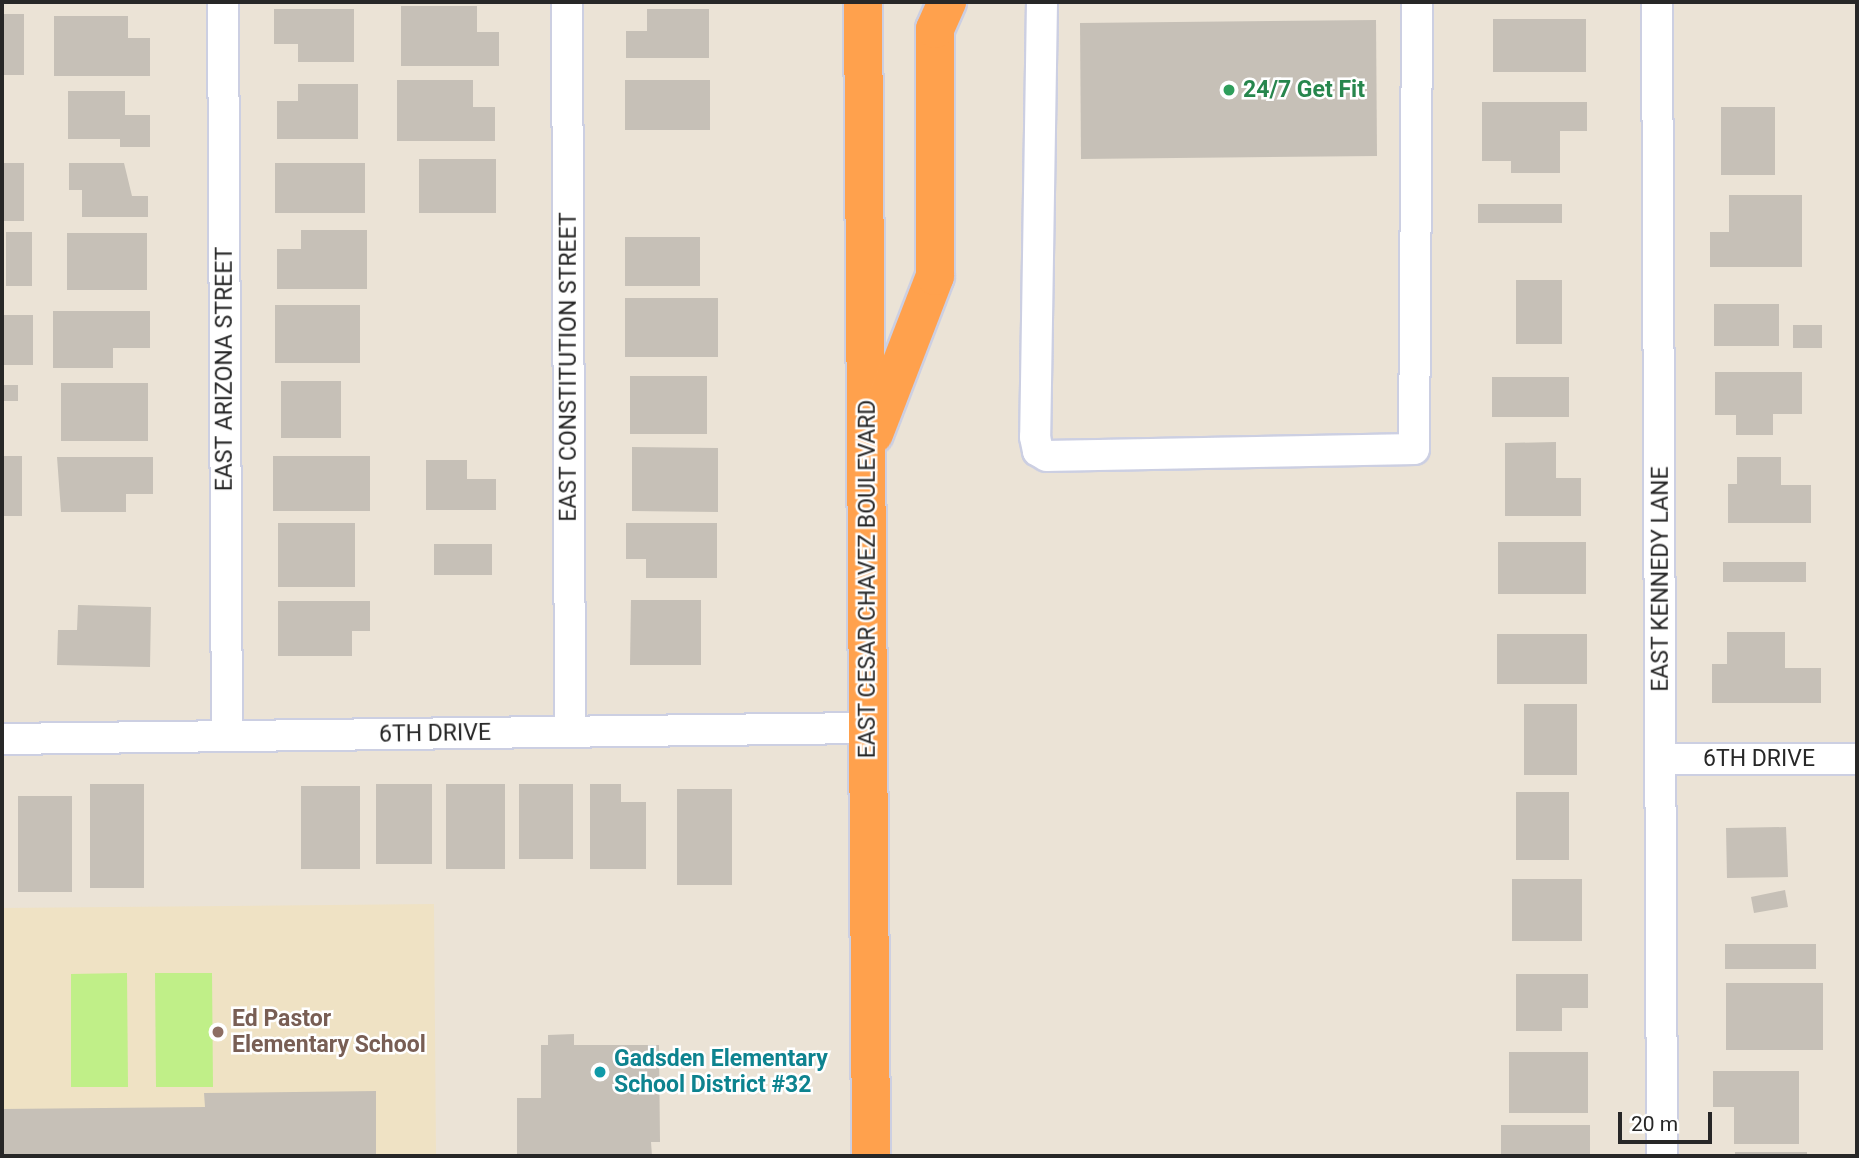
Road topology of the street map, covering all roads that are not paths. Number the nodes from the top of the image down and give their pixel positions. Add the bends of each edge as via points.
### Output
1 (223, 2) edge
2 (567, 2) edge
3 (863, 2) edge
4 (947, 2) edge
5 (1042, 2) edge
6 (1417, 2) edge
7 (1657, 2) edge
8 (867, 452) junction
9 (869, 728) junction
10 (570, 732) junction
11 (227, 736) junction
12 (2, 739) edge
13 (1662, 759) junction
14 (1857, 759) edge
15 (871, 1156) edge
16 (1662, 1156) edge

1 - 11 street, EAST ARIZONA STREET
2 - 10 street, EAST CONSTITUTION STREET
3 - 8 highway, EAST CESAR CHAVEZ BOULEVARD
4 - 8 highway via 935,29 935,276
5 - 6 street via 1035,437 1038,451 1059,456 1414,449
7 - 13 street, EAST KENNEDY LANE
8 - 9 highway, EAST CESAR CHAVEZ BOULEVARD
9 - 10 street, 6TH DRIVE
9 - 15 highway, EAST CESAR CHAVEZ BOULEVARD
10 - 11 street, 6TH DRIVE
11 - 12 street, 6TH DRIVE
13 - 14 street, 6TH DRIVE
13 - 16 street, EAST KENNEDY LANE

